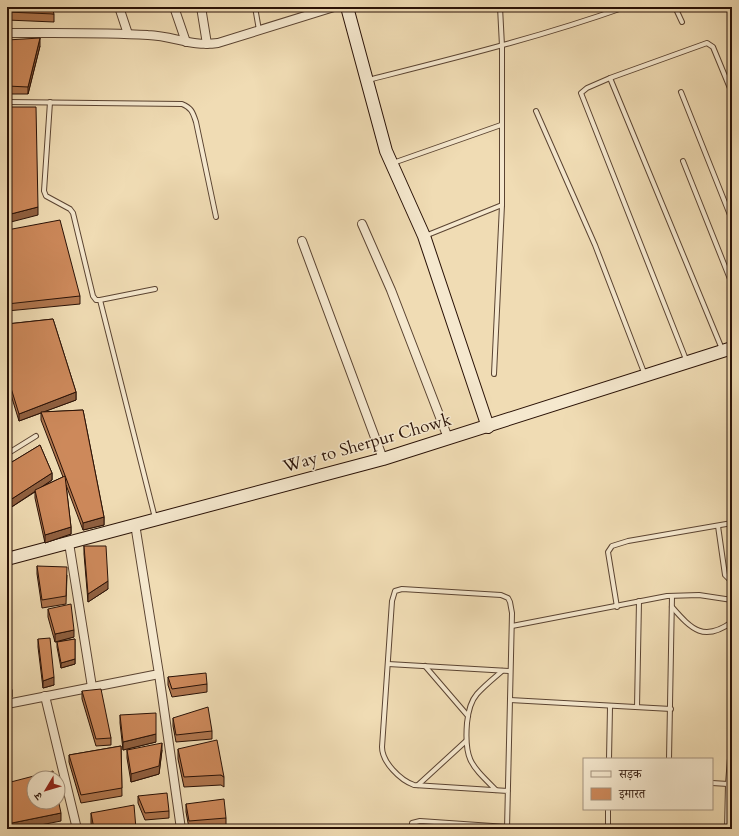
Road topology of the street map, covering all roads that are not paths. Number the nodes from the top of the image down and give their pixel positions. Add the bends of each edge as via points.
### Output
1 (120, 7) edge
2 (174, 7) edge
3 (201, 7) edge
4 (255, 7) edge
5 (334, 7) edge
6 (347, 7) edge
7 (500, 7) edge
8 (625, 7) edge
9 (675, 7) edge
10 (682, 22) dead end
11 (259, 30) junction
12 (7, 33) edge
13 (128, 34) junction
14 (186, 42) junction
15 (207, 44) junction
16 (502, 46) junction
17 (610, 78) junction
18 (366, 81) junction
19 (681, 92) dead end
20 (732, 93) edge
21 (7, 102) edge
22 (50, 102) junction
23 (536, 111) dead end
24 (501, 125) junction
25 (683, 161) dead end
26 (390, 164) junction
27 (502, 205) junction
28 (216, 217) dead end
29 (732, 220) edge
30 (362, 224) dead end
31 (424, 236) junction
32 (302, 241) dead end
33 (732, 284) edge
34 (155, 289) dead end
35 (100, 300) junction
36 (727, 349) edge
37 (687, 362) junction
38 (494, 374) dead end
39 (645, 375) junction
40 (488, 427) junction
41 (36, 436) dead end
42 (448, 438) junction
43 (7, 454) edge
44 (383, 459) junction
45 (155, 519) junction
46 (732, 523) edge
47 (135, 524) junction
48 (718, 526) junction
49 (69, 542) junction
50 (7, 559) edge
51 (732, 582) edge
52 (672, 596) junction
53 (732, 600) edge
54 (639, 601) junction
55 (617, 607) junction
56 (672, 607) junction
57 (732, 622) edge
58 (512, 626) junction
59 (388, 664) junction
60 (425, 666) junction
61 (502, 671) junction
62 (510, 671) junction
63 (159, 674) junction
64 (92, 687) junction
65 (45, 696) junction
66 (510, 700) junction
67 (7, 704) edge
68 (610, 707) junction
69 (637, 707) junction
70 (671, 709) junction
71 (468, 716) junction
72 (732, 733) edge
73 (466, 741) junction
74 (609, 758) edge
75 (669, 758) edge
76 (713, 784) edge
77 (728, 784) junction
78 (418, 785) junction
79 (496, 791) junction
80 (508, 792) junction
81 (608, 810) edge
82 (507, 828) edge
83 (76, 829) edge
84 (181, 829) edge
85 (412, 829) edge
86 (608, 829) edge
87 (727, 829) edge

1 - 13 street
2 - 14 street
3 - 15 street
4 - 11 lane
5 - 11 street
6 - 18 street
7 - 16 lane
8 - 16 lane
9 - 10 lane
11 - 15 street
12 - 13 street
13 - 14 street via 160,35
14 - 15 street
16 - 18 lane
16 - 24 lane
17 - 20 lane via 707,43 714,47
17 - 36 lane
17 - 37 lane via 580,93
18 - 26 street
19 - 29 lane
21 - 22 lane
22 - 28 lane via 189,106 193,112
22 - 35 lane via 44,191 46,196 73,212 93,296
23 - 39 lane via 595,245
24 - 26 lane
24 - 27 lane
25 - 33 lane
26 - 31 street
27 - 31 lane
27 - 38 lane
30 - 42 street via 391,290
31 - 40 street
32 - 44 street
34 - 35 lane
35 - 45 lane
36 - 37 street, Way to Sherpur Chowk
37 - 39 street, Way to Sherpur Chowk
39 - 40 street, Way to Sherpur Chowk
40 - 42 street, Way to Sherpur Chowk
41 - 43 lane
42 - 44 street, Way to Sherpur Chowk
44 - 45 street, Way to Sherpur Chowk
45 - 47 street, Way to Sherpur Chowk
46 - 48 lane
47 - 49 street, Way to Sherpur Chowk
47 - 63 street
48 - 51 lane via 726,575
48 - 55 lane via 612,546 608,552
49 - 50 street, Way to Sherpur Chowk
49 - 64 street
52 - 53 lane via 699,595
52 - 54 lane
52 - 56 lane
54 - 55 lane
54 - 69 lane
55 - 58 lane
56 - 57 lane via 689,625 704,633 722,629
56 - 70 lane
58 - 59 lane via 510,602 501,595 398,590 393,595
58 - 62 lane
59 - 60 lane
59 - 78 lane via 382,752 401,778
60 - 61 lane
60 - 71 lane
61 - 62 lane
61 - 71 lane via 476,694
62 - 66 lane
63 - 64 street
63 - 84 street
64 - 65 street
65 - 67 street
65 - 83 street
66 - 68 lane
66 - 80 lane
68 - 69 lane
68 - 74 lane
69 - 70 lane
70 - 75 lane
71 - 73 lane
72 - 77 lane
73 - 78 lane
73 - 79 lane via 466,750 473,765
76 - 77 lane
77 - 87 lane
78 - 79 lane
79 - 80 lane
80 - 82 lane
81 - 86 lane
82 - 85 lane via 420,820 412,823

